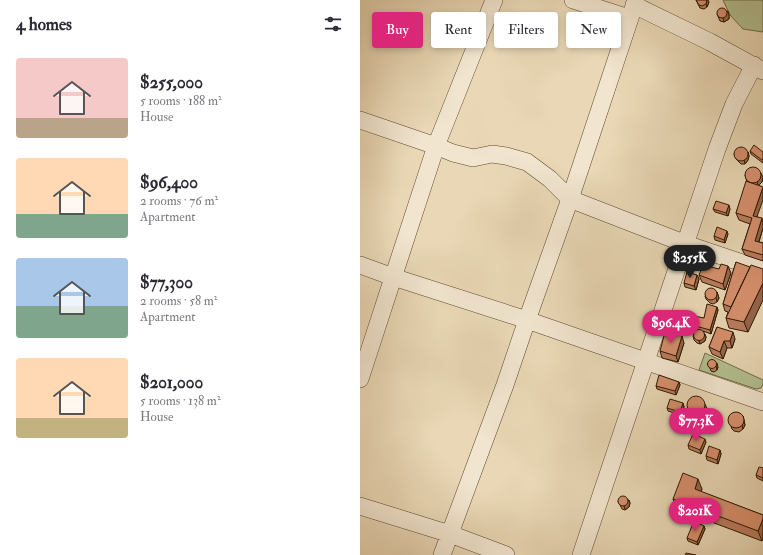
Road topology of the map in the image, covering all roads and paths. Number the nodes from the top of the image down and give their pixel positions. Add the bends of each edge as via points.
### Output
1 (494, 0) edge
2 (574, 0) edge
3 (633, 8) edge
4 (758, 68) edge
5 (360, 120) edge
6 (436, 146) junction
7 (570, 198) junction
8 (686, 244) junction
9 (360, 264) edge
10 (763, 270) edge
11 (393, 277) junction
12 (527, 320) junction
13 (647, 362) junction
14 (360, 379) edge
15 (763, 402) edge
16 (360, 506) edge
17 (450, 534) junction
18 (442, 555) edge
19 (506, 555) edge
20 (582, 555) edge

1 - 6 street
2 - 3 street
3 - 4 street via 710,42
3 - 7 street
4 - 8 street via 734,104
5 - 6 street
6 - 7 street via 453,154 473,158 492,154 527,162
6 - 11 street
7 - 8 street
7 - 12 street
8 - 10 street
8 - 13 street
9 - 11 street
11 - 12 street
11 - 14 street
12 - 13 street
12 - 17 street
13 - 15 street
13 - 20 street
16 - 17 street
17 - 18 street
17 - 19 street

